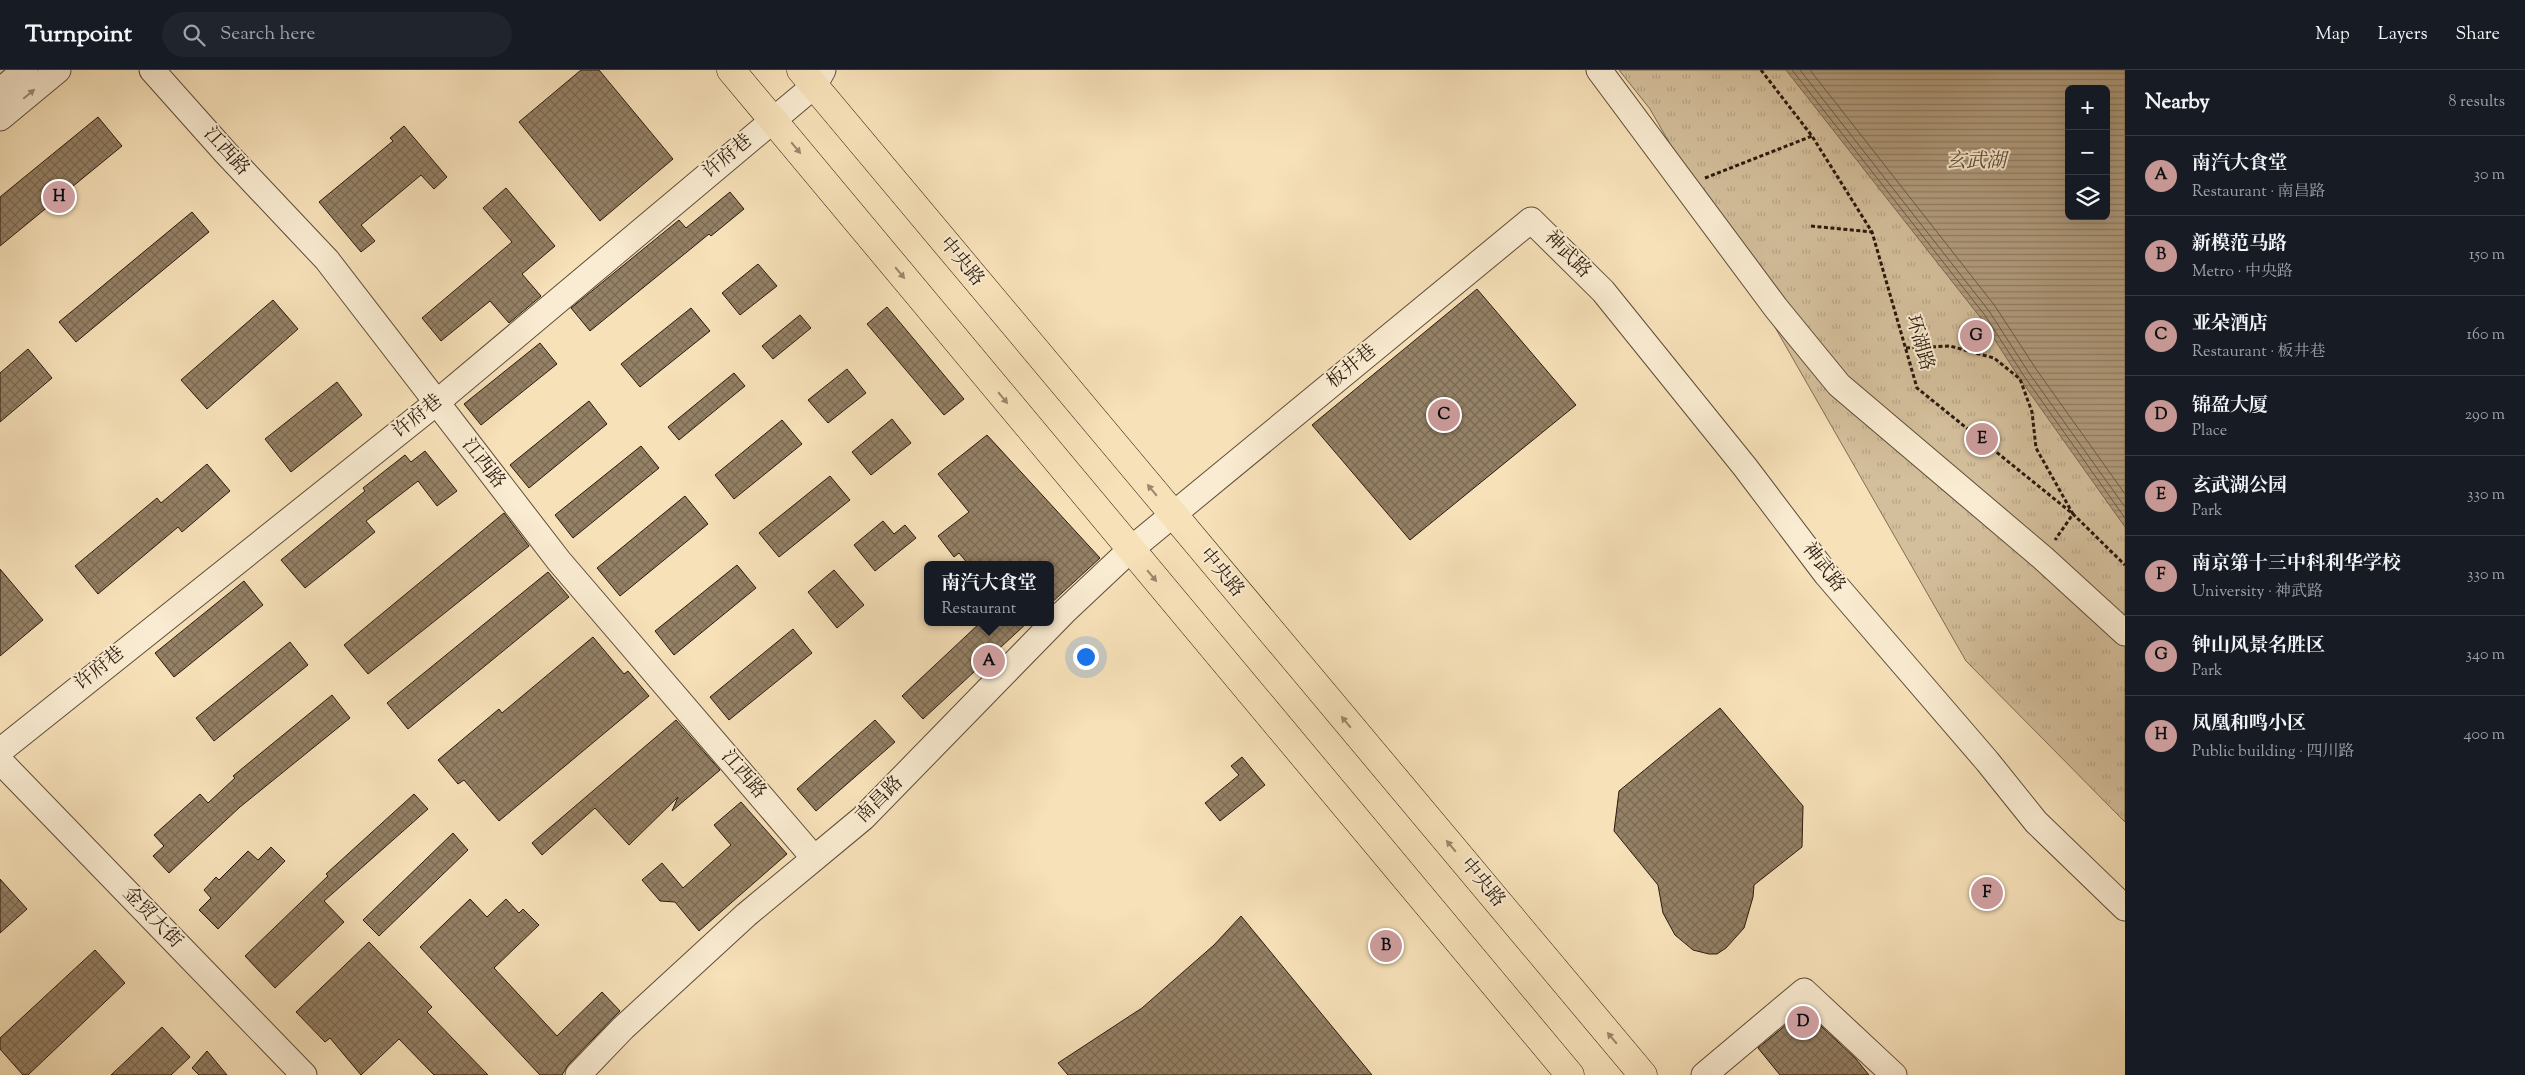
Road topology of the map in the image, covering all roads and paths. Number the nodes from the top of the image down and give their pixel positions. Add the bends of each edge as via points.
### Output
1 (25, 70) edge
2 (58, 70) edge
3 (152, 70) edge
4 (731, 70) edge
5 (1599, 70) edge
6 (1761, 70) edge
7 (812, 75) edge
8 (0, 91) edge
9 (0, 118) edge
10 (772, 120) junction
11 (1812, 136) junction
12 (1685, 186) junction
13 (1531, 220) joint
14 (1811, 226) dead end
15 (1872, 232) junction
16 (1906, 348) junction
17 (436, 403) junction
18 (1172, 514) junction
19 (2073, 514) junction
20 (1130, 550) junction
21 (2043, 558) junction
22 (2125, 565) edge
23 (1054, 622) edge
24 (1050, 626) edge
25 (2125, 633) edge
26 (0, 751) edge
27 (0, 761) edge
28 (814, 858) junction
29 (2118, 901) edge
30 (304, 1075) edge
31 (578, 1075) edge
32 (1570, 1075) edge
33 (1643, 1075) edge
34 (1704, 1075) edge
35 (1894, 1075) edge

1 - 8 street
9 -> 2 street
3 - 17 street, 江西路 via 327,260
4 - 10 main road
5 - 12 street
6 - 11 path, 环湖路
7 - 10 street, 许府巷
18 -> 7 main road, 中央路
10 - 17 street, 许府巷
10 -> 20 main road
11 - 12 path
11 - 15 path, 环湖路
12 - 21 street via 1776,308 1839,385
13 - 18 street, 板井巷
13 - 29 street, 神武路 via 1603,291 1745,467 1826,574 2036,822
14 - 15 path
15 - 16 path, 环湖路
16 - 19 path, 环湖路 via 1917,388
16 - 19 path via 1950,346 1994,358 2020,379 2032,412 2036,448
17 - 26 street, 许府巷
17 - 28 street, 江西路 via 559,561
18 - 20 street, 南昌路
33 -> 18 main road, 中央路
19 - 21 path
19 - 22 path, 环湖路
20 - 23 street, 南昌路
20 -> 32 main road
21 - 25 street
24 - 28 street, 南昌路 via 863,818
27 - 30 street, 金贸大街
28 - 31 street, 南昌路 via 746,915 623,1028
34 - 35 street via 1804,991

